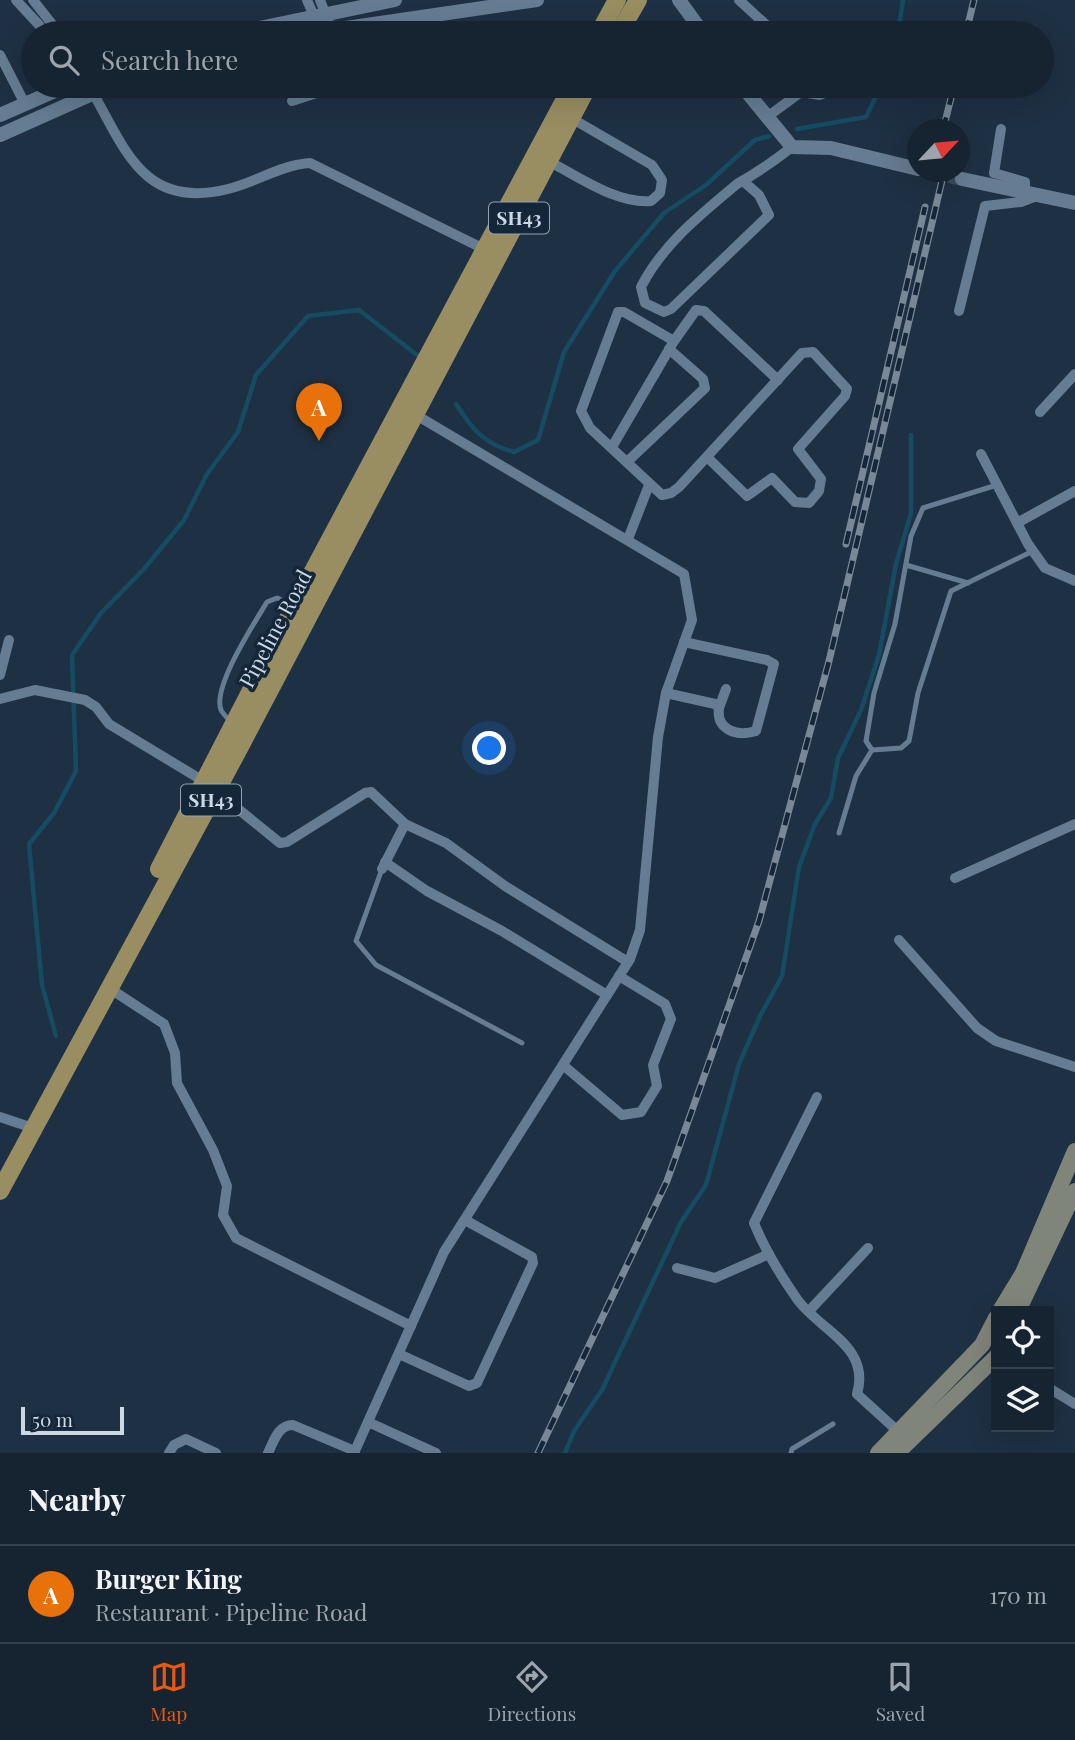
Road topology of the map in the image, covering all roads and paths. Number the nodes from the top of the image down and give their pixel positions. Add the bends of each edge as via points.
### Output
1 (16, 0) edge
2 (33, 0) edge
3 (307, 0) edge
4 (396, 0) edge
5 (537, 0) edge
6 (617, 0) edge
7 (638, 0) edge
8 (679, 0) edge
9 (739, 0) edge
10 (320, 9) edge
11 (35, 21) edge
12 (50, 21) edge
13 (278, 21) edge
14 (395, 21) edge
15 (606, 21) edge
16 (626, 21) edge
17 (694, 21) edge
18 (762, 21) edge
19 (0, 55) edge
20 (21, 96) edge
21 (22, 98) edge
22 (39, 98) edge
23 (73, 98) edge
24 (96, 98) edge
25 (301, 98) edge
26 (566, 98) edge
27 (582, 98) edge
28 (752, 98) edge
29 (793, 98) edge
30 (292, 101) dead end
31 (25, 104) junction
32 (0, 115) edge
33 (767, 117) junction
34 (571, 118) junction
35 (1001, 129) dead end
36 (0, 135) edge
37 (792, 147) junction
38 (548, 161) junction
39 (907, 166) edge
40 (743, 181) junction
41 (970, 181) tunnel mouth
42 (1032, 194) junction
43 (1075, 203) edge
44 (486, 250) junction
45 (959, 311) dead end
46 (671, 345) junction
47 (1075, 374) edge
48 (778, 380) junction
49 (410, 411) junction
50 (1040, 412) dead end
51 (612, 447) junction
52 (981, 454) dead end
53 (707, 457) junction
54 (628, 461) junction
55 (649, 485) junction
56 (997, 485) junction
57 (1075, 492) edge
58 (1017, 523) junction
59 (628, 539) junction
60 (1033, 551) junction
61 (906, 565) junction
62 (1075, 581) edge
63 (968, 583) junction
64 (303, 604) junction
65 (9, 640) dead end
66 (684, 642) junction
67 (2, 659) edge
68 (0, 675) edge
69 (726, 689) dead end
70 (666, 693) junction
71 (0, 699) edge
72 (719, 708) junction
73 (234, 725) junction
74 (872, 750) junction
75 (210, 786) junction
76 (405, 824) junction
77 (1075, 824) edge
78 (839, 833) dead end
79 (384, 865) junction
80 (955, 878) dead end
81 (899, 940) dead end
82 (628, 962) junction
83 (619, 976) junction
84 (109, 988) junction
85 (607, 995) junction
86 (522, 1043) dead end
87 (67, 1058) junction
88 (563, 1065) junction
89 (1075, 1068) edge
90 (817, 1097) dead end
91 (0, 1118) edge
92 (27, 1126) junction
93 (1075, 1151) edge
94 (0, 1174) edge
95 (0, 1191) edge
96 (1075, 1191) edge
97 (465, 1220) junction
98 (868, 1248) dead end
99 (769, 1254) junction
100 (677, 1268) dead end
101 (1003, 1306) edge
102 (1020, 1306) edge
103 (809, 1311) junction
104 (411, 1326) junction
105 (991, 1328) edge
106 (982, 1345) junction
107 (991, 1352) edge
108 (399, 1354) junction
109 (991, 1361) edge
110 (1054, 1391) edge
111 (1075, 1404) edge
112 (368, 1422) junction
113 (833, 1424) dead end
114 (901, 1442) edge
115 (354, 1452) edge
116 (169, 1453) edge
117 (216, 1453) edge
118 (268, 1453) edge
119 (436, 1453) edge
120 (791, 1453) edge
121 (878, 1453) edge

1 - 11 street
2 - 12 street
3 - 10 street
4 - 10 street
5 - 14 street
6 - 15 main road
7 - 16 main road
8 - 17 street
9 - 18 street
10 - 13 street
19 - 20 street
21 - 31 street
22 - 31 street
23 - 36 street
24 - 44 street via 117,141 139,170 159,186 193,192 226,189 310,163
25 - 30 street
26 - 44 main road, Pipeline Road / SH43
27 - 34 main road, Pipeline Road / SH43
28 - 33 street
29 - 33 street
31 - 32 street
33 - 37 street
34 - 38 main road, Pipeline Road / SH43
34 - 38 street via 652,164 662,180 660,192 651,201 634,200
35 - 42 street via 994,173 1025,182
37 - 39 street via 831,148
37 - 40 street
38 - 49 main road, Pipeline Road / SH43
40 - 40 street via 677,235 641,287 645,303 664,312 671,309 769,215 759,195
41 - 42 street
42 - 43 street
42 - 45 street via 985,206
44 - 49 main road, Pipeline Road / SH43
46 - 48 street via 693,313 701,309
46 - 51 street
46 - 51 street via 624,312 616,315 582,411 590,428
46 - 54 street via 703,379 705,388
47 - 50 street
48 - 53 street
48 - 53 street via 810,351 847,389 797,449 821,479 813,499 795,502 772,478 747,496
49 - 59 street
49 - 64 main road, Pipeline Road / SH43
51 - 54 street
52 - 56 street
53 - 55 street via 671,493 657,493
54 - 55 street
55 - 59 street
56 - 58 street
56 - 61 lane via 923,508
57 - 58 street
58 - 60 street
59 - 66 street via 684,574 692,620
60 - 62 street via 1045,568
60 - 63 lane
61 - 63 lane
61 - 74 lane via 895,624 874,692 866,741
63 - 74 lane via 951,591 939,620 909,741 901,748
64 - 73 main road, Pipeline Road / SH43
64 - 73 lane via 277,598 267,602 235,659 220,700 221,710
64 - 75 main road, Pipeline Road / SH43
65 - 67 street
66 - 70 street
66 - 72 street via 774,664 756,731 745,734 725,727 718,720
67 - 68 street
69 - 72 street
70 - 72 street
70 - 82 street via 640,930
71 - 75 street via 35,690 85,700 109,724
73 - 75 main road, Pipeline Road / SH43
74 - 78 lane via 856,776
75 - 76 street via 280,843 371,792
75 - 84 main road, Pipeline Road / SH43
75 - 87 main road, Pipeline Road / SH43
76 - 79 street
76 - 82 street via 446,843 505,886
77 - 80 street
79 - 85 street
79 - 86 lane via 356,941 376,965
81 - 89 street via 978,1028 996,1041
82 - 83 street
83 - 85 street
83 - 88 street via 665,1004 671,1019 653,1065 657,1086 641,1112 622,1115
84 - 87 main road, Pipeline Road / SH43
84 - 104 street via 164,1024 175,1053 177,1083 227,1186 223,1215 236,1238
85 - 88 street
87 - 92 main road, Pipeline Road / SH43
87 - 95 main road, Pipeline Road / SH43
88 - 97 street
90 - 99 street via 754,1223
91 - 92 street
92 - 94 main road, Pipeline Road / SH43
93 - 101 main road via 1023,1273
96 - 102 main road
97 - 104 street via 444,1252
97 - 108 street via 532,1257 533,1263 477,1383 469,1386
98 - 103 street
99 - 100 street via 715,1278
99 - 103 street
103 - 114 street via 856,1359 861,1378 857,1394
104 - 108 street
105 - 106 main road
106 - 107 street
106 - 114 main road
108 - 112 street
109 - 114 main road
110 - 111 street
112 - 115 street
112 - 119 street
113 - 120 lane
114 - 121 main road
115 - 118 street via 286,1425
116 - 117 street via 186,1439

